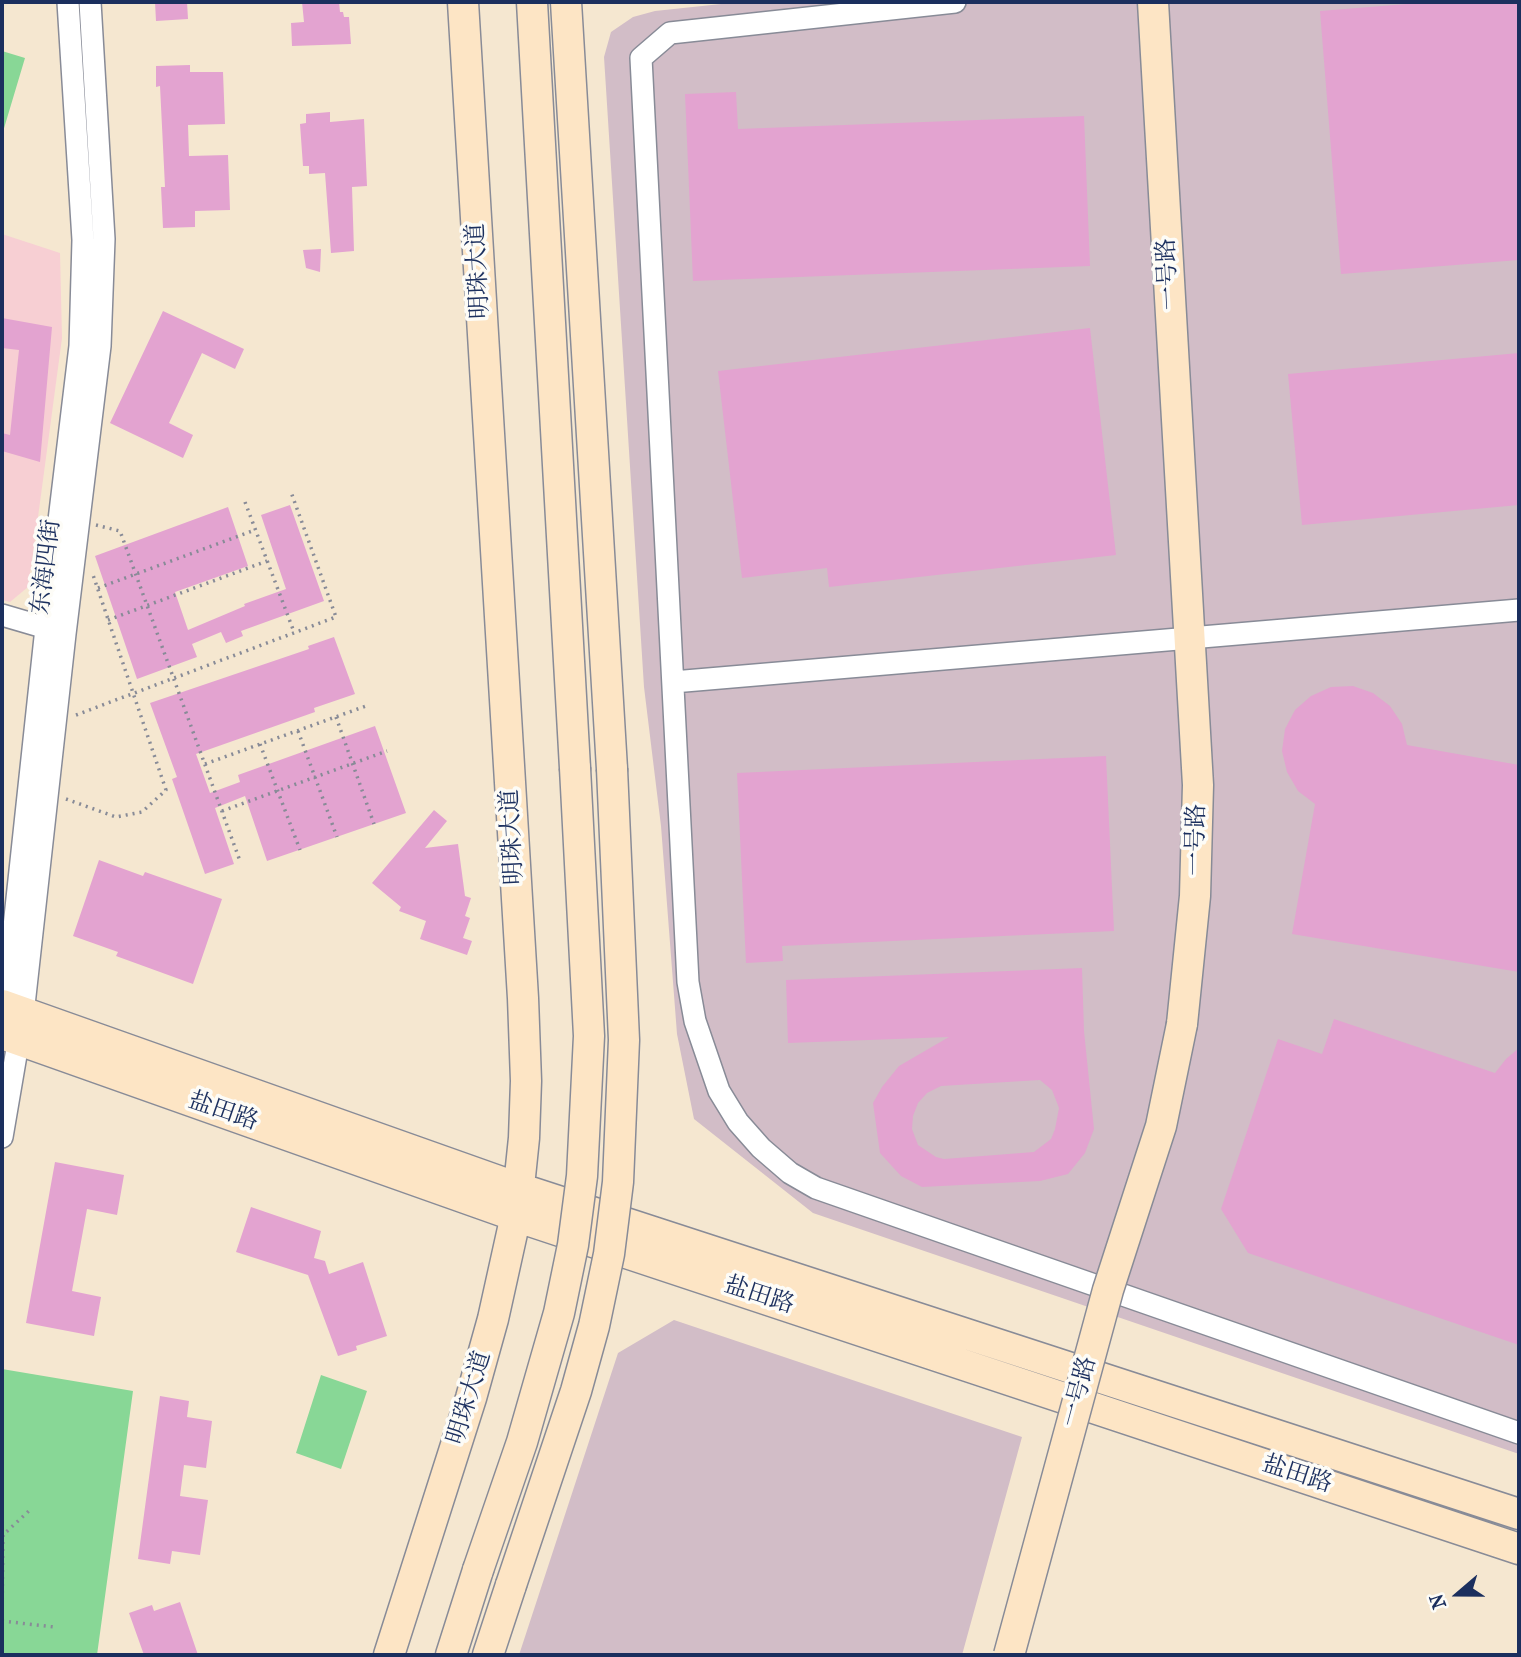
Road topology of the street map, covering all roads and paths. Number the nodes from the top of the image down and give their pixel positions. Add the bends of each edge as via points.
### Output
1 (68, 2) edge
2 (90, 2) edge
3 (463, 2) edge
4 (482, 2) edge
5 (532, 2) edge
6 (566, 2) edge
7 (955, 2) edge
8 (1153, 2) edge
9 (290, 492) dead end
10 (245, 502) dead end
11 (90, 524) dead end
12 (256, 530) junction
13 (267, 561) junction
14 (90, 565) dead end
15 (136, 574) junction
16 (98, 588) junction
17 (148, 606) junction
18 (1519, 610) edge
19 (2, 615) edge
20 (108, 620) junction
21 (56, 631) junction
22 (294, 632) junction
23 (1190, 638) junction
24 (173, 677) junction
25 (673, 682) junction
26 (133, 693) junction
27 (366, 706) dead end
28 (336, 717) junction
29 (65, 719) dead end
30 (298, 731) junction
31 (260, 744) junction
32 (387, 751) dead end
33 (205, 764) junction
34 (353, 764) junction
35 (315, 777) junction
36 (278, 791) junction
37 (56, 796) dead end
38 (222, 811) junction
39 (374, 824) dead end
40 (337, 837) dead end
41 (300, 850) dead end
42 (240, 861) dead end
43 (8, 1024) edge
44 (2, 1137) edge
45 (526, 1205) junction
46 (1108, 1290) junction
47 (1519, 1433) edge
48 (31, 1508) dead end
49 (1519, 1514) edge
50 (1519, 1549) edge
51 (2, 1621) edge
52 (54, 1627) dead end
53 (388, 1655) edge
54 (409, 1655) edge
55 (451, 1655) edge
56 (488, 1655) edge
57 (1009, 1655) edge

1 - 21 street, 东海四街 via 83,240 80,346
2 - 21 street, 东海四街 via 104,239 100,346
3 - 45 street, 明珠大道 via 523,998
4 - 45 street, 明珠大道 via 543,1000 545,1081
5 - 55 street, bridge via 589,1036 583,1175 556,1326
6 - 56 street, bridge via 624,1040 618,1182 609,1254 576,1391
7 - 25 street via 670,33 640,58
8 - 23 street, 一号路
9 - 22 path via 336,617
10 - 12 path
11 - 15 path via 120,531
12 - 13 path
12 - 15 path
13 - 17 path
13 - 22 path
14 - 16 path
15 - 16 path
15 - 17 path
16 - 20 path
17 - 20 path
17 - 24 path
18 - 23 street
19 - 21 street
20 - 26 path
21 - 43 street, 东海四街
22 - 24 path
23 - 25 street
23 - 46 street, 一号路, bridge via 1198,785 1195,896 1182,1024 1161,1126
24 - 26 path
24 - 33 path
25 - 46 street via 688,982 704,1054 738,1122 790,1173 816,1188
26 - 29 path
26 - 37 path via 166,790 142,812 116,817
27 - 28 path
28 - 30 path
28 - 34 path
30 - 31 path
30 - 35 path
31 - 33 path
31 - 36 path
32 - 34 path
33 - 38 path
34 - 35 path
34 - 39 path
35 - 36 path
35 - 40 path
36 - 38 path
36 - 41 path
38 - 42 path
43 - 44 street, 东海四街
43 - 45 street, 盐田路
45 - 49 street, 盐田路
45 - 50 street, 盐田路
45 - 53 street, 明珠大道 via 471,1398
45 - 54 street, 明珠大道 via 511,1326
46 - 47 street
46 - 57 street, 一号路, bridge
48 - 51 path via 3,1535
51 - 52 path

